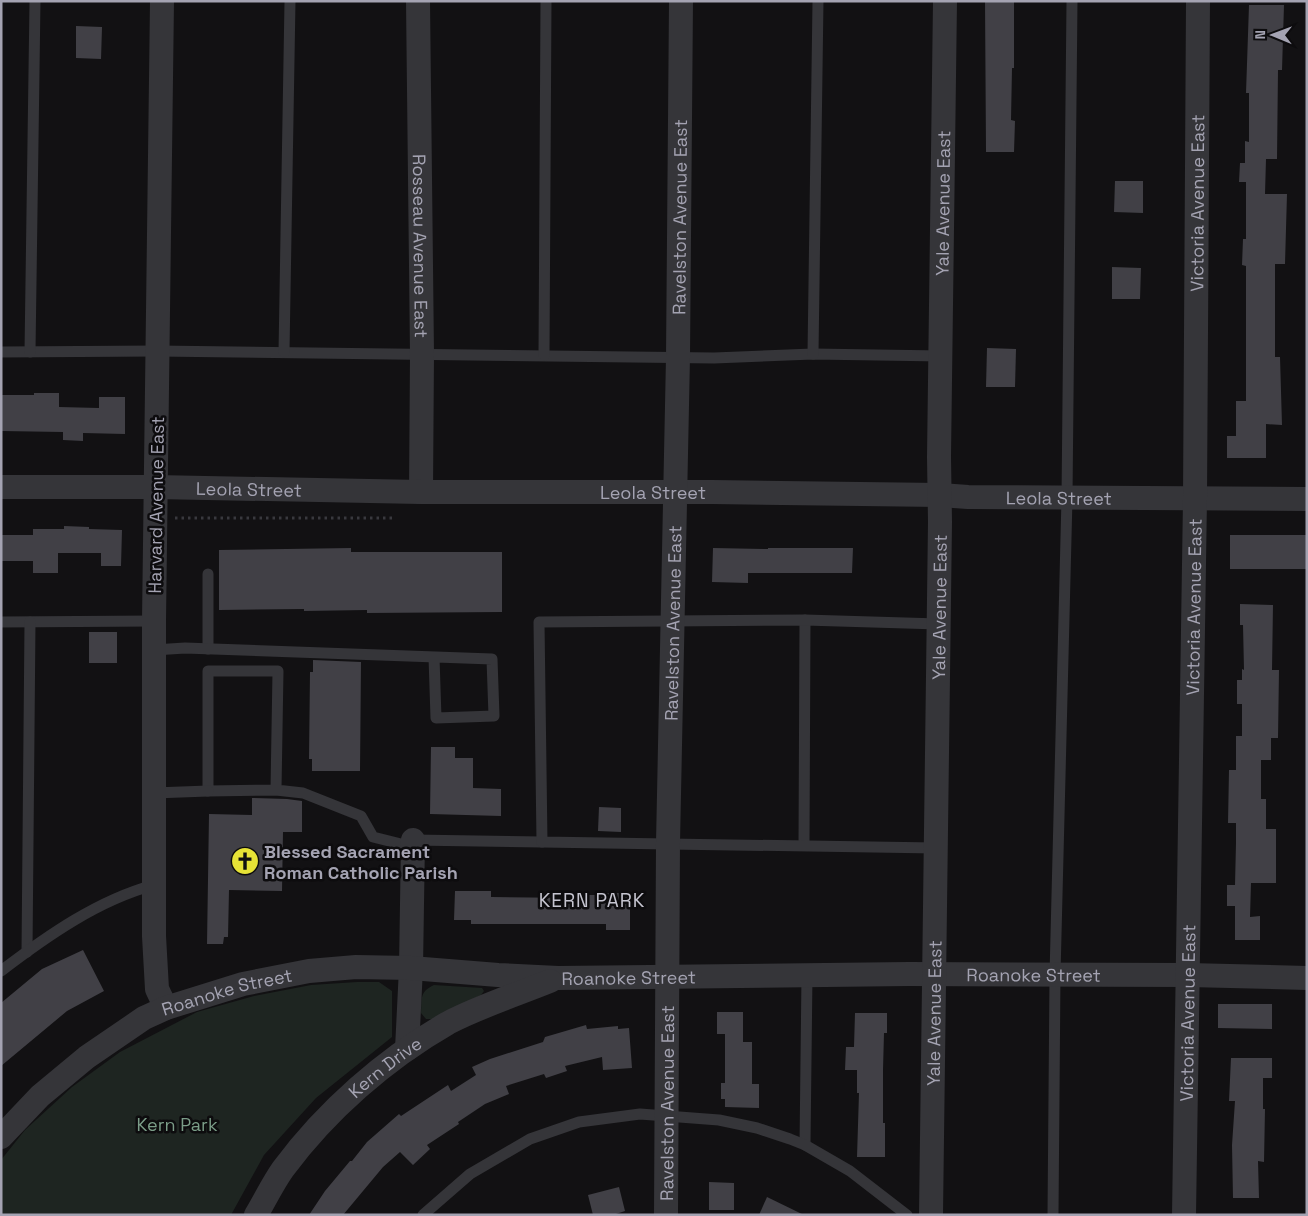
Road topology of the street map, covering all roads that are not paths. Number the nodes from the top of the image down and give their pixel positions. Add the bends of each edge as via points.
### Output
1 (35, 1) edge
2 (162, 1) edge
3 (290, 1) edge
4 (418, 1) edge
5 (546, 1) edge
6 (681, 1) edge
7 (818, 1) edge
8 (945, 1) edge
9 (1072, 1) edge
10 (1198, 1) edge
11 (157, 351) junction
12 (1, 352) edge
13 (30, 352) junction
14 (284, 352) junction
15 (422, 354) junction
16 (813, 354) junction
17 (544, 355) junction
18 (942, 356) junction
19 (678, 357) junction
20 (1, 487) edge
21 (156, 487) junction
22 (421, 492) junction
23 (675, 492) junction
24 (940, 495) junction
25 (1067, 498) junction
26 (1195, 499) junction
27 (1307, 499) edge
28 (208, 574) dead end
29 (805, 620) junction
30 (154, 621) junction
31 (1, 622) edge
32 (30, 622) junction
33 (672, 622) junction
34 (939, 624) junction
35 (208, 649) junction
36 (154, 650) junction
37 (434, 657) junction
38 (276, 790) junction
39 (208, 791) junction
40 (154, 793) junction
41 (542, 842) junction
42 (668, 843) junction
43 (413, 844) junction
44 (804, 845) junction
45 (936, 848) junction
46 (154, 885) junction
47 (27, 952) junction
48 (411, 968) junction
49 (1, 971) edge
50 (807, 975) junction
51 (935, 975) junction
52 (1188, 975) junction
53 (668, 976) junction
54 (1055, 976) junction
55 (558, 978) junction
56 (1307, 978) edge
57 (166, 1008) junction
58 (407, 1049) junction
59 (668, 1116) junction
60 (1, 1137) edge
61 (805, 1145) junction
62 (256, 1215) edge
63 (423, 1215) edge
64 (666, 1215) edge
65 (907, 1215) edge
66 (931, 1215) edge
67 (1053, 1215) edge
68 (1184, 1215) edge

1 - 13 lane
2 - 11 street, Harvard Avenue East
3 - 14 lane
4 - 15 street, Rosseau Avenue East
5 - 17 lane
6 - 19 street, Ravelston Avenue East
7 - 16 lane
8 - 18 street, Yale Avenue East
9 - 25 lane
10 - 26 street, Victoria Avenue East
11 - 13 lane
11 - 14 lane
11 - 21 street, Harvard Avenue East
12 - 13 lane
14 - 15 lane
15 - 17 lane
15 - 22 street, Rosseau Avenue East
16 - 18 lane
16 - 19 lane
17 - 19 lane
18 - 24 street, Yale Avenue East
19 - 23 street, Ravelston Avenue East
20 - 21 street, Leola Street
21 - 22 street, Leola Street
21 - 30 street, Harvard Avenue East
22 - 23 street, Leola Street
23 - 24 street, Leola Street
23 - 33 street, Ravelston Avenue East
24 - 25 street, Leola Street
24 - 34 street, Yale Avenue East
25 - 26 street, Leola Street
25 - 54 lane
26 - 27 street, Leola Street
26 - 52 street, Victoria Avenue East
28 - 35 lane
29 - 33 lane
29 - 34 lane
29 - 44 lane
30 - 32 lane
30 - 36 street, Harvard Avenue East
31 - 32 lane
32 - 47 lane
33 - 41 lane via 540,622
33 - 42 street, Ravelston Avenue East
34 - 45 street, Yale Avenue East
35 - 36 lane
35 - 37 lane
36 - 40 street, Harvard Avenue East
37 - 37 lane via 492,659 494,716 436,718
38 - 39 lane
38 - 39 lane via 278,671 208,671
38 - 43 lane via 303,793 361,816 373,837
39 - 40 lane
40 - 46 street, Harvard Avenue East
41 - 42 lane
41 - 43 lane
42 - 44 lane
42 - 53 street, Ravelston Avenue East
43 - 48 street
44 - 45 lane
45 - 51 street, Yale Avenue East
46 - 47 lane via 100,906
46 - 57 street, Harvard Avenue East via 157,989
47 - 49 lane
48 - 55 street, Roanoke Street
48 - 57 street, Roanoke Street via 356,967 309,971 243,984
48 - 58 street
50 - 51 street, Roanoke Street
50 - 53 street, Roanoke Street
50 - 61 lane
51 - 54 street, Roanoke Street
51 - 66 street, Yale Avenue East
52 - 54 street, Roanoke Street
52 - 56 street, Roanoke Street
52 - 68 street, Victoria Avenue East
53 - 55 street, Roanoke Street
53 - 59 street, Ravelston Avenue East
54 - 67 lane
55 - 58 street, Kern Drive via 449,1023
57 - 60 street, Roanoke Street via 144,1018 87,1057 40,1096
58 - 62 street, Kern Drive via 320,1124 282,1170
59 - 61 lane via 719,1120 757,1128
59 - 63 lane via 627,1115 579,1122 530,1140 470,1174
59 - 64 street, Ravelston Avenue East
61 - 65 lane via 850,1171

